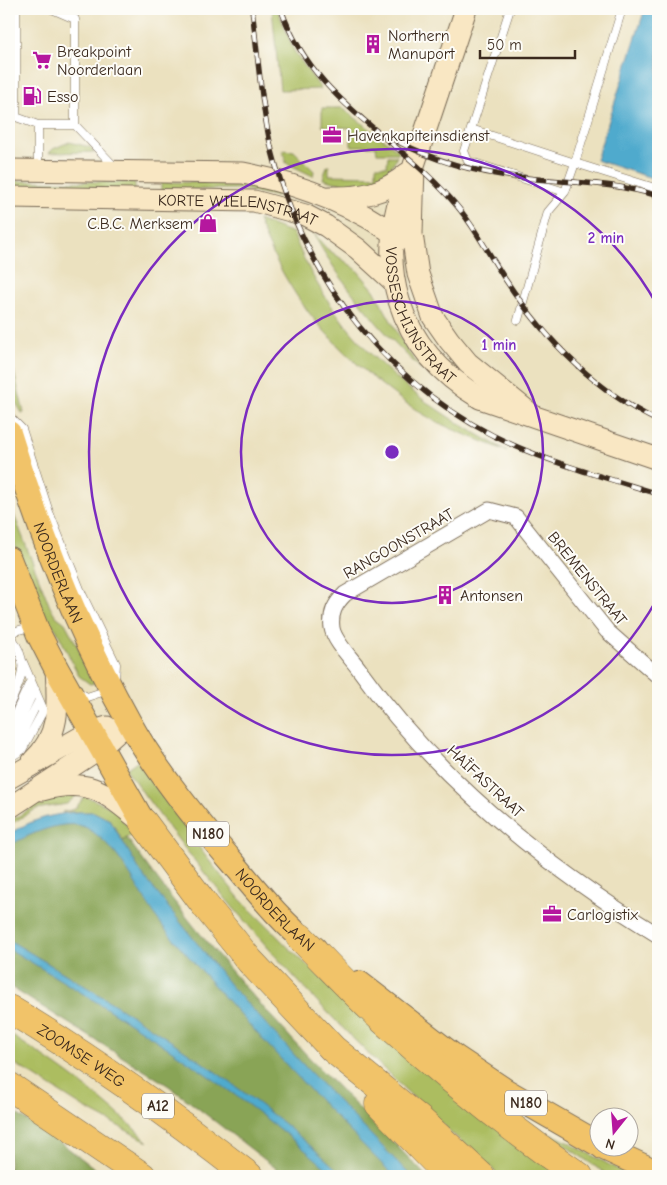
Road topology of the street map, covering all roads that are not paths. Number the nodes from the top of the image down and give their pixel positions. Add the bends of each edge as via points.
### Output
1 (16, 9) edge
2 (52, 9) edge
3 (466, 9) edge
4 (510, 9) edge
5 (622, 9) edge
6 (38, 125) junction
7 (76, 125) junction
8 (471, 129) junction
9 (575, 163) junction
10 (9, 170) edge
11 (38, 170) junction
12 (411, 170) junction
13 (119, 171) junction
14 (146, 172) junction
15 (658, 189) edge
16 (564, 192) junction
17 (9, 197) edge
18 (148, 198) junction
19 (311, 203) junction
20 (413, 214) junction
21 (326, 226) junction
22 (394, 234) junction
23 (418, 274) junction
24 (393, 281) junction
25 (518, 320) dead end
26 (532, 415) junction
27 (9, 416) edge
28 (9, 433) edge
29 (658, 459) edge
30 (489, 510) joint
31 (9, 559) edge
32 (332, 614) joint
33 (35, 626) junction
34 (9, 634) edge
35 (23, 662) junction
36 (56, 668) junction
37 (658, 676) edge
38 (31, 680) junction
39 (112, 688) junction
40 (34, 689) junction
41 (9, 706) edge
42 (129, 722) junction
43 (9, 727) edge
44 (95, 740) junction
45 (9, 743) edge
46 (12, 766) edge
47 (32, 793) junction
48 (9, 808) edge
49 (143, 822) junction
50 (658, 935) edge
51 (300, 937) junction
52 (9, 1009) edge
53 (333, 1049) junction
54 (9, 1086) edge
55 (590, 1139) edge
56 (626, 1158) edge
57 (658, 1173) edge
58 (142, 1176) edge
59 (249, 1176) edge
60 (449, 1176) edge
61 (481, 1176) edge
62 (579, 1176) edge

1 - 6 lane via 16,117
2 - 7 lane via 75,19
3 - 12 street, VOSSESCHIJNSTRAAT
4 - 8 lane
5 - 9 lane
6 - 7 lane
6 - 11 lane
7 - 13 lane
8 - 9 lane
8 - 16 lane via 464,151 468,161
9 - 15 lane
9 - 16 lane
10 - 11 street, KORTE WIELENSTRAAT
11 - 13 street, KORTE WIELENSTRAAT
12 - 19 street, KORTE WIELENSTRAAT via 397,183 372,194
12 - 20 street, VOSSESCHIJNSTRAAT
12 - 22 street, VOSSESCHIJNSTRAAT via 394,212
13 - 14 street, KORTE WIELENSTRAAT
14 - 18 street, KORTE WIELENSTRAAT
14 - 19 street, KORTE WIELENSTRAAT via 242,173 280,181
16 - 25 lane via 548,212
17 - 18 street, KORTE WIELENSTRAAT
18 - 19 street, KORTE WIELENSTRAAT
19 - 21 street, KORTE WIELENSTRAAT
19 - 22 street, KORTE WIELENSTRAAT via 372,220
20 - 22 street
20 - 23 street, VOSSESCHIJNSTRAAT via 412,234
21 - 22 street, KORTE WIELENSTRAAT via 359,235 380,237
21 - 24 street, KORTE WIELENSTRAAT
22 - 23 street, KORTE WIELENSTRAAT via 411,249
22 - 24 street, VOSSESCHIJNSTRAAT
23 - 26 street, VOSSESCHIJNSTRAAT via 433,316 448,340 468,362
24 - 26 street, VOSSESCHIJNSTRAAT via 401,309 418,341 439,368 459,386 480,398
26 - 29 street, VOSSESCHIJNSTRAAT
27 - 39 lane via 22,429 48,512 116,664
28 - 39 main road, NOORDERLAAN / N180 via 21,481 64,588
30 - 32 street, RANGOONSTRAAT via 345,594 336,603
30 - 37 street, BREMENSTRAAT via 516,517 607,631
31 - 33 main road, N180
32 - 50 street, HAÏFASTRAAT via 332,630 377,694 467,791 569,876
33 - 34 lane
33 - 36 main road, N180
34 - 35 lane
35 - 38 lane
35 - 41 lane via 21,681
36 - 39 lane via 80,694 87,697
36 - 44 main road, N180
36 - 46 street via 58,704 54,729 41,753
38 - 40 lane
38 - 43 lane
39 - 42 main road, NOORDERLAAN / N180
40 - 45 lane
40 - 46 lane via 42,713
42 - 44 street
42 - 51 main road, NOORDERLAAN / N180 via 205,830
44 - 46 street
44 - 47 street
44 - 49 main road, N180
47 - 48 street
47 - 49 street via 66,785 92,787
49 - 53 highway, N180 via 250,961
51 - 55 main road, NOORDERLAAN / N180 via 455,1057
51 - 62 highway via 384,1020 546,1154
52 - 59 highway, ZOOMSE WEG / A12 via 63,1041 158,1106
53 - 60 highway via 386,1113
53 - 61 highway, N180 via 420,1120
54 - 58 highway
56 - 57 main road

